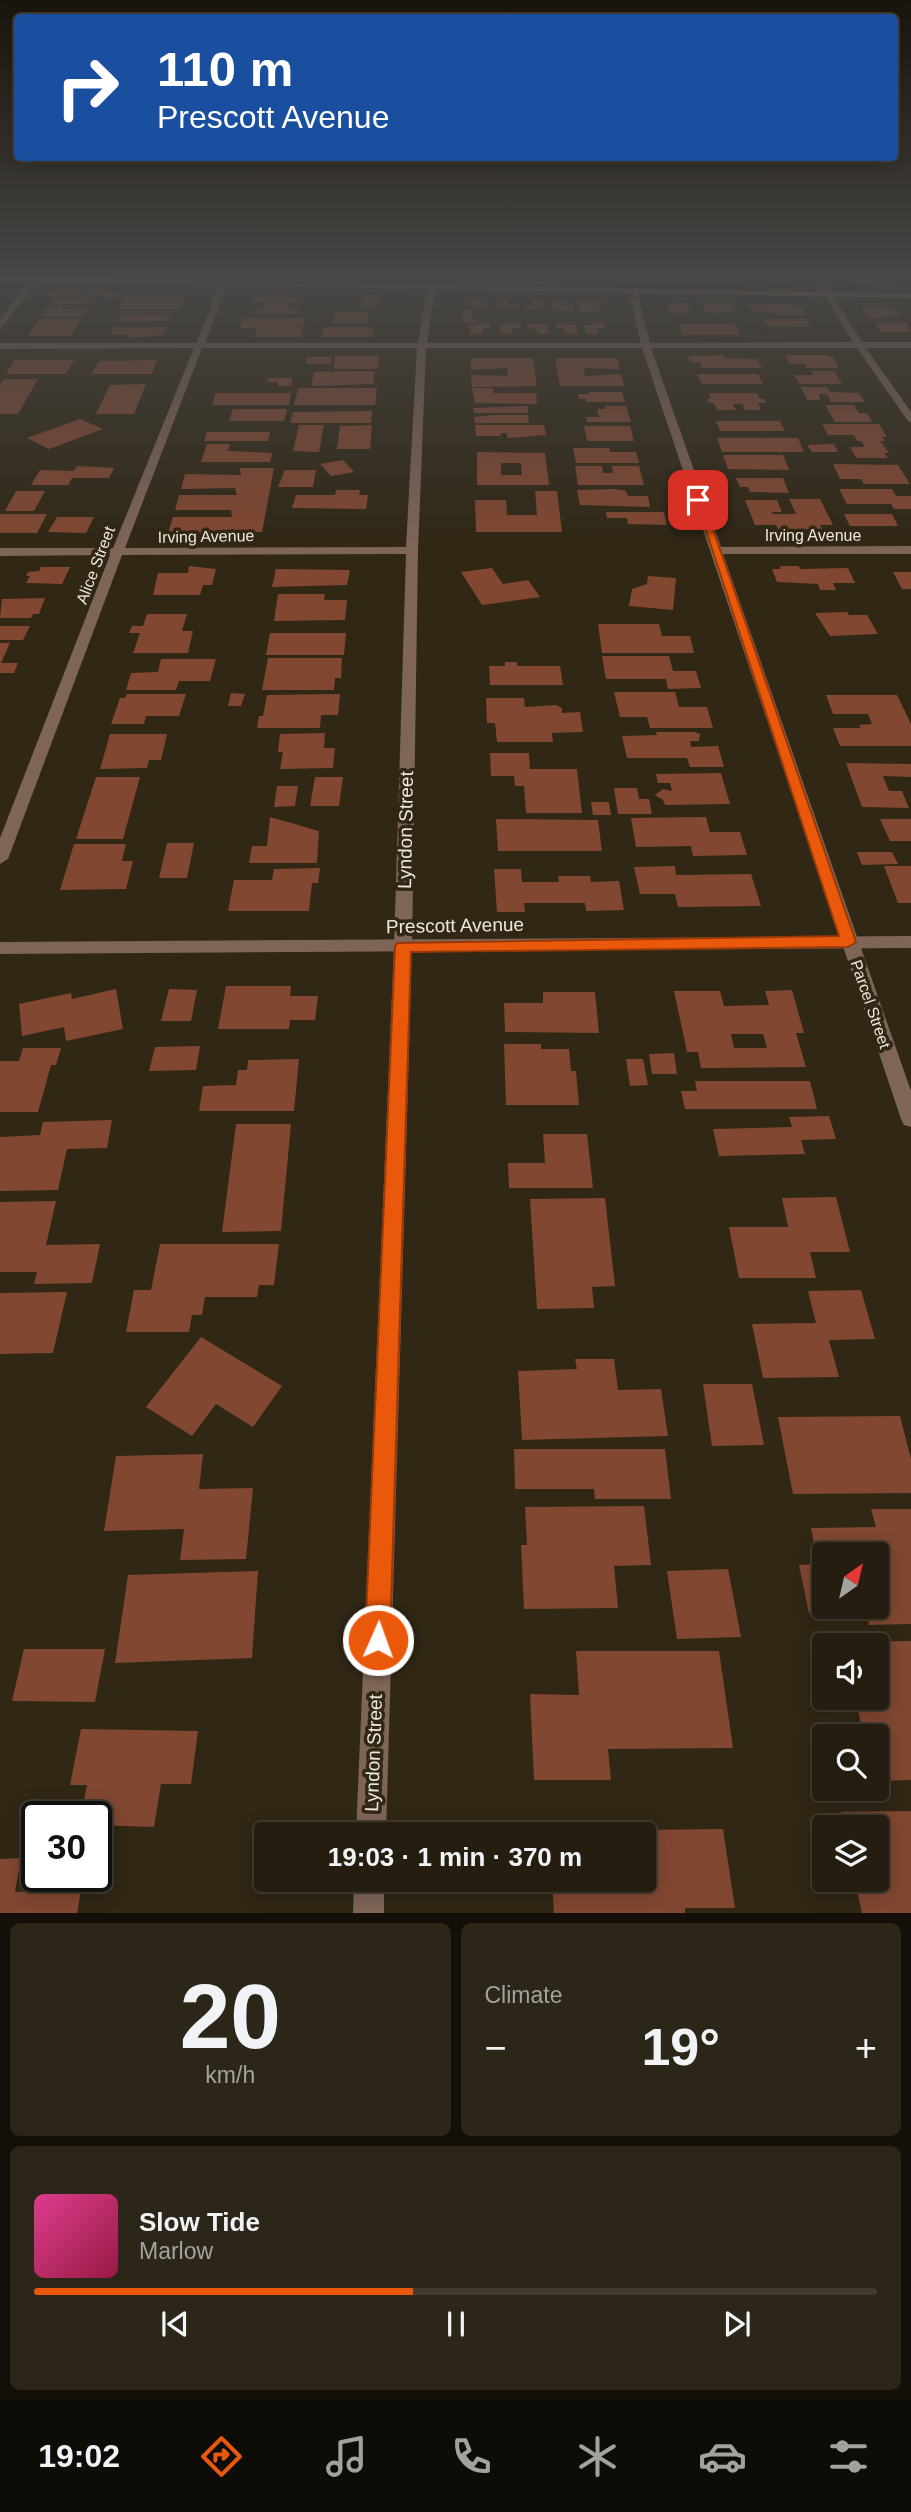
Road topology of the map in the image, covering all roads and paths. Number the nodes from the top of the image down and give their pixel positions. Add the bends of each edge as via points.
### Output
1 (191, 366) edge
2 (421, 366) edge
3 (653, 366) edge
4 (874, 366) edge
5 (911, 419) edge
6 (412, 550) junction
7 (911, 550) edge
8 (716, 551) junction
9 (0, 552) edge
10 (117, 552) junction
11 (0, 859) edge
12 (848, 942) junction
13 (911, 942) edge
14 (403, 947) junction
15 (0, 948) edge
16 (911, 1119) edge
17 (370, 1822) edge
18 (369, 1892) edge
19 (368, 1913) edge

1 - 10 street, Alice Street
2 - 6 street, Lyndon Street
3 - 8 street, Parcel Street
4 - 5 street
6 - 10 street, Irving Avenue
6 - 14 street, Lyndon Street
7 - 8 street, Irving Avenue
8 - 12 street, Parcel Street
9 - 10 street, Irving Avenue
10 - 11 street, Alice Street
12 - 13 street, Prescott Avenue
12 - 14 street, Prescott Avenue
12 - 16 street, Parcel Street
14 - 15 street, Prescott Avenue
14 - 17 street, Lyndon Street
18 - 19 street

